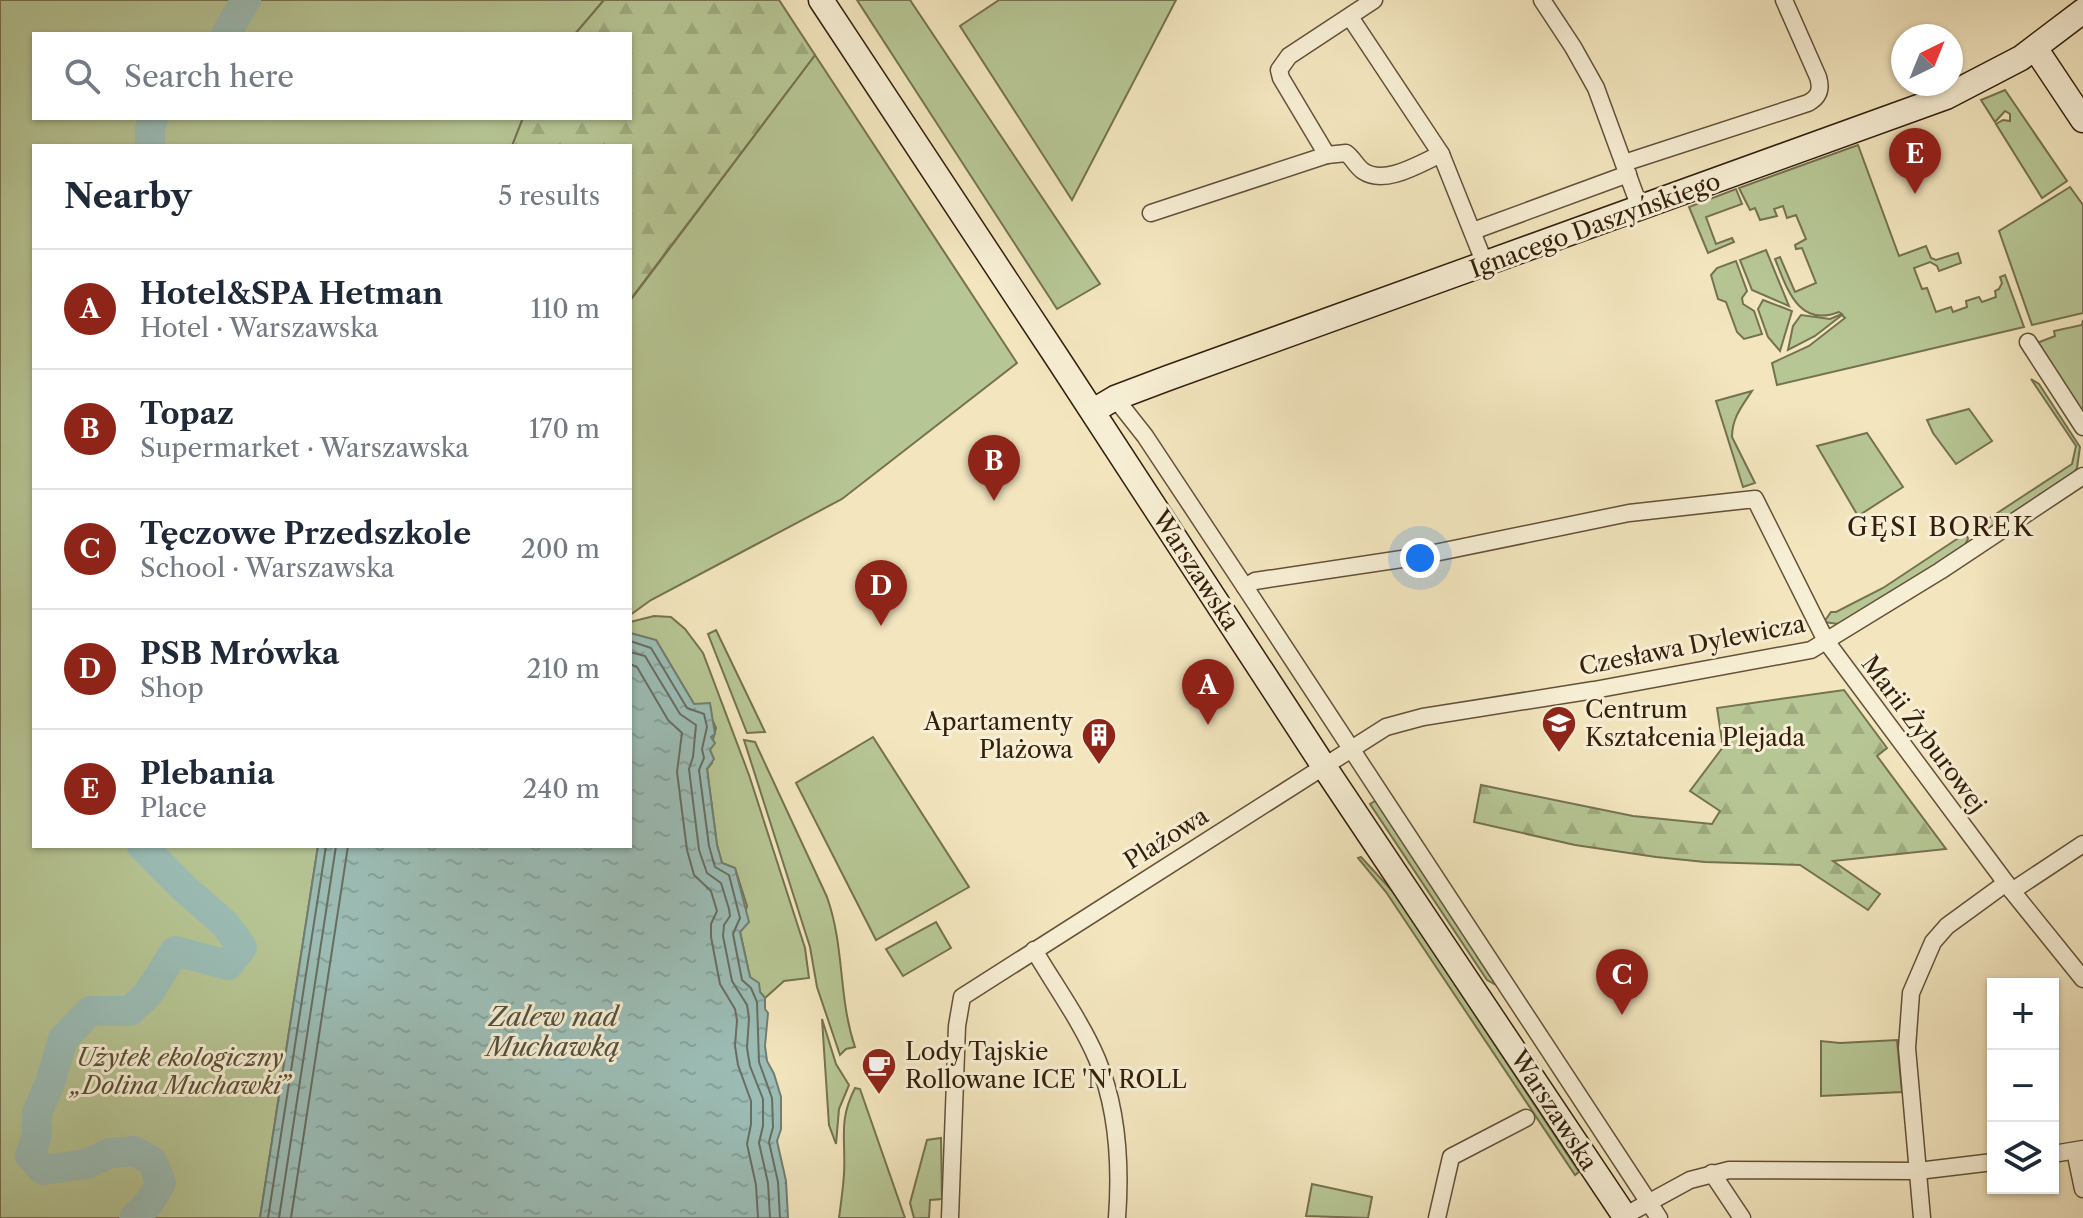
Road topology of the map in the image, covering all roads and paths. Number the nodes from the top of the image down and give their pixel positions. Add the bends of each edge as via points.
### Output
1 (821, 0) edge
2 (1374, 0) edge
3 (1542, 0) edge
4 (1784, 0) edge
5 (2083, 11) edge
6 (1350, 17) junction
7 (2035, 48) junction
8 (2083, 120) edge
9 (1441, 154) junction
10 (1327, 155) junction
11 (1626, 169) junction
12 (1640, 208) junction
13 (1151, 213) dead end
14 (1473, 231) junction
15 (1485, 264) junction
16 (2028, 342) dead end
17 (1115, 398) junction
18 (1093, 411) junction
19 (2083, 427) edge
20 (2083, 476) edge
21 (1245, 587) junction
22 (1826, 641) junction
23 (1351, 748) junction
24 (1323, 765) junction
25 (2083, 844) edge
26 (2009, 887) junction
27 (1034, 950) junction
28 (2083, 979) edge
29 (1526, 1118) dead end
30 (2079, 1150) edge
31 (2059, 1153) edge
32 (1987, 1163) edge
33 (1918, 1171) junction
34 (1712, 1173) junction
35 (2083, 1189) edge
36 (1649, 1201) junction
37 (1625, 1217) edge
38 (950, 1218) edge
39 (1117, 1218) edge
40 (1437, 1218) edge
41 (1659, 1218) edge
42 (1742, 1218) edge
43 (1922, 1218) edge

1 - 18 main road, Warszawska
2 - 6 street
3 - 11 street via 1587,70
4 - 11 street via 1818,77 1821,89 1814,99
5 - 7 main road, Ignacego Daszyńskiego
6 - 9 street
6 - 10 street via 1289,56 1279,70
7 - 8 main road
7 - 12 main road, Ignacego Daszyńskiego via 1946,97
9 - 10 street via 1376,176 1360,169 1346,153
9 - 14 street
10 - 13 street
11 - 12 street
11 - 14 street
12 - 15 main road, Ignacego Daszyńskiego
14 - 15 street
15 - 17 main road, Ignacego Daszyńskiego
16 - 19 street
17 - 18 main road, Ignacego Daszyńskiego
17 - 21 street
18 - 24 main road, Warszawska
20 - 22 street, Czesława Dylewicza
21 - 22 street, Marii Żyburowej via 1629,513 1755,499
21 - 23 street
22 - 23 street, Czesława Dylewicza via 1811,650 1765,659 1423,717 1386,727
22 - 26 street, Marii Żyburowej
23 - 24 street, Czesława Dylewicza
23 - 36 street
24 - 27 street, Plażowa
24 - 37 main road, Warszawska
25 - 26 street
26 - 28 street, Marii Żyburowej
26 - 33 street via 1947,926 1933,942 1911,993 1907,1048
27 - 38 street, Plażowa via 962,997
27 - 39 street via 1096,1058 1116,1121
29 - 40 street via 1451,1157
30 - 31 street
30 - 35 street
32 - 33 street
33 - 34 street
33 - 43 street
34 - 36 street
34 - 42 street
36 - 37 street
36 - 41 street

